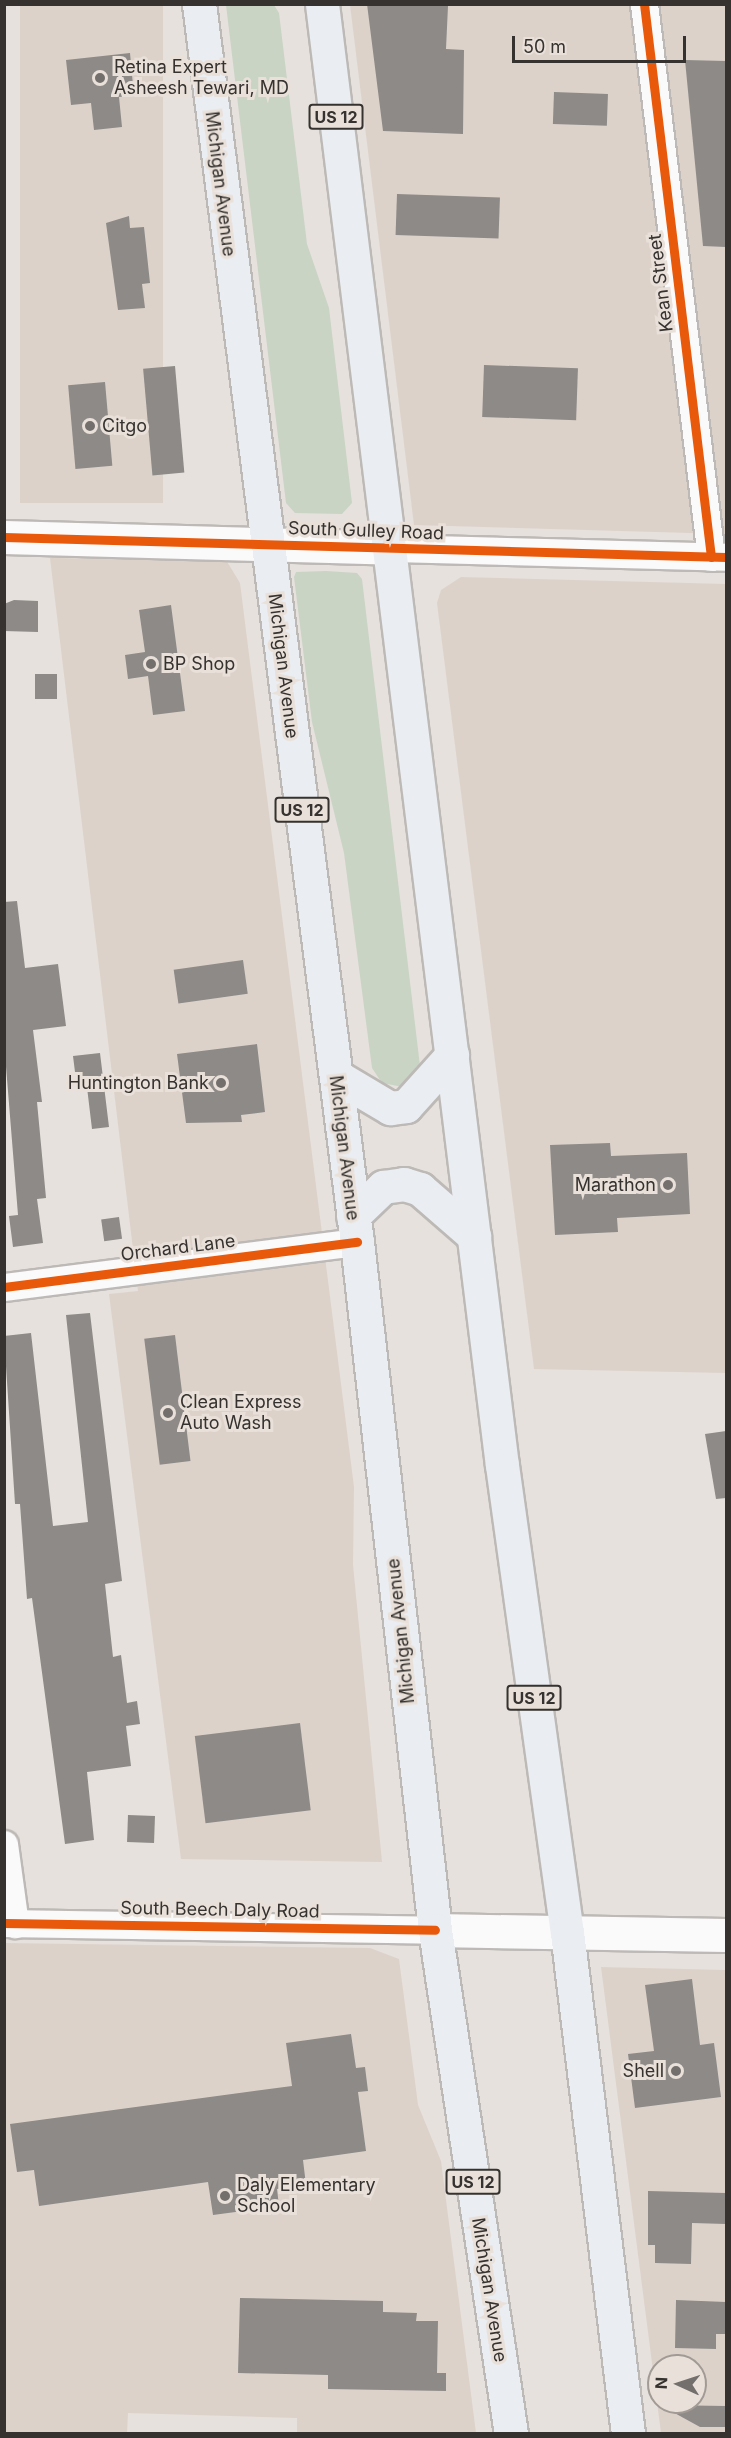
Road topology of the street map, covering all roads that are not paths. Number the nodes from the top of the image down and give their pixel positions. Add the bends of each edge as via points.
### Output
1 (644, 4) edge
2 (201, 8) edge
3 (319, 8) edge
4 (4, 537) edge
5 (268, 544) junction
6 (393, 548) junction
7 (719, 557) edge
8 (452, 1056) junction
9 (336, 1076) junction
10 (355, 1229) junction
11 (474, 1236) junction
12 (4, 1287) edge
13 (4, 1844) edge
14 (10, 1923) edge
15 (435, 1930) junction
16 (567, 1932) junction
17 (726, 1935) edge
18 (511, 2433) edge
19 (628, 2433) edge

1 - 7 street, Kean Street
2 - 5 main road, Michigan Avenue / US 12
3 - 6 main road, US 12
4 - 5 street, South Gulley Road
5 - 6 street, South Gulley Road
5 - 9 main road, Michigan Avenue / US 12
6 - 7 street, South Gulley Road
6 - 8 main road, US 12
8 - 9 main road via 406,1106 390,1108
8 - 11 main road, US 12
9 - 10 main road, Michigan Avenue / US 12
10 - 11 main road via 383,1187 404,1184 420,1189
10 - 12 street, Orchard Lane
10 - 15 main road, Michigan Avenue / US 12
11 - 16 main road, US 12
13 - 14 street
14 - 15 street, South Beech Daly Road
15 - 16 street, South Beech Daly Road
15 - 18 main road, Michigan Avenue / US 12
16 - 17 street, South Beech Daly Road
16 - 19 main road, US 12

